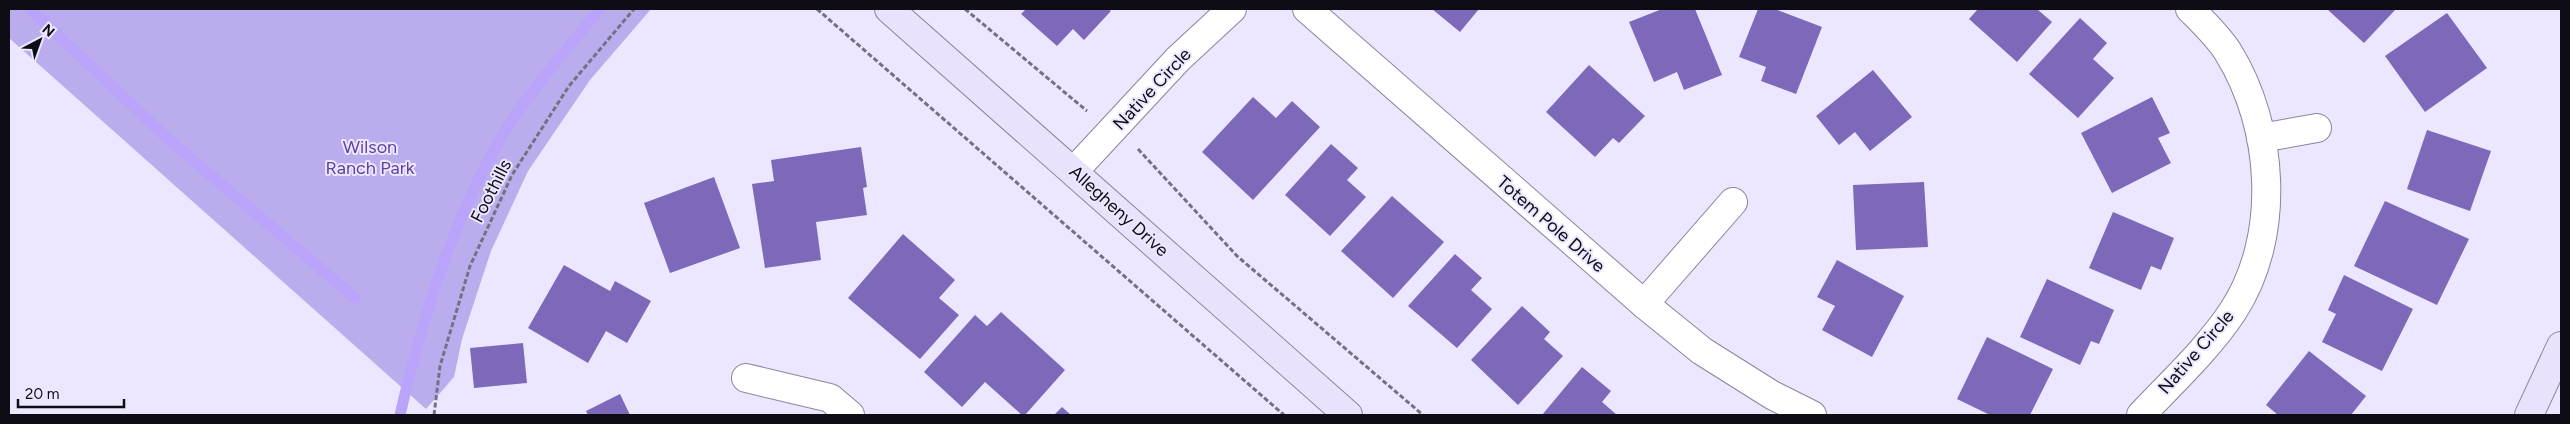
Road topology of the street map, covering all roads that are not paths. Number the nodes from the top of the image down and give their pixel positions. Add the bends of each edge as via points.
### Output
1 (889, 9) edge
2 (1232, 9) edge
3 (1307, 9) edge
4 (2190, 9) edge
5 (2317, 128) dead end
6 (2261, 138) junction
7 (1074, 171) junction
8 (1733, 202) dead end
9 (1644, 304) junction
10 (2561, 346) edge
11 (746, 378) dead end
12 (850, 415) edge
13 (1348, 415) edge
14 (1812, 415) edge
15 (2140, 415) edge
16 (2529, 415) edge

1 - 7 street, Allegheny Drive
2 - 7 street, Native Circle via 1178,59
3 - 9 street, Totem Pole Drive
4 - 6 street, Native Circle via 2227,51 2249,96
5 - 6 street
6 - 15 street, Native Circle via 2268,182 2265,224 2254,268 2234,310 2212,339
7 - 13 street, Allegheny Drive
8 - 9 street
9 - 14 street, Totem Pole Drive via 1702,351 1772,395
10 - 16 street
11 - 12 street via 830,398

